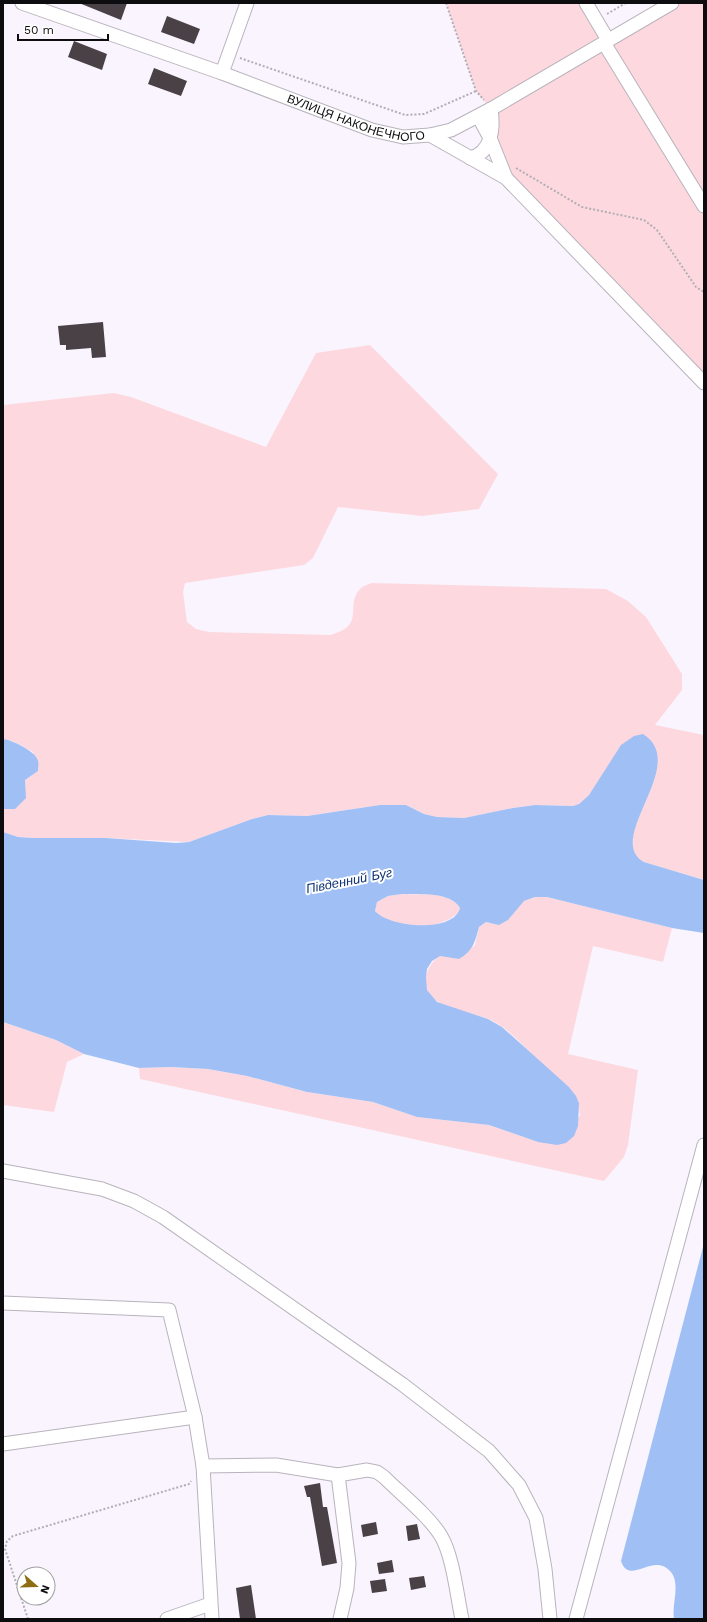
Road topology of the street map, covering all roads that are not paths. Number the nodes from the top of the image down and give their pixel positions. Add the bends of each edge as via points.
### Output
1 (22, 3) edge
2 (247, 3) edge
3 (586, 3) edge
4 (672, 3) edge
5 (606, 41) junction
6 (222, 73) junction
7 (491, 109) junction
8 (478, 116) junction
9 (430, 135) junction
10 (490, 138) junction
11 (470, 158) junction
12 (506, 178) junction
13 (704, 206) edge
14 (703, 381) edge
15 (704, 1145) edge
16 (3, 1171) edge
17 (3, 1302) edge
18 (195, 1417) junction
19 (3, 1444) edge
20 (203, 1466) junction
21 (338, 1475) junction
22 (210, 1604) junction
23 (167, 1619) edge
24 (212, 1619) edge
25 (340, 1619) edge
26 (462, 1619) edge
27 (550, 1619) edge
28 (576, 1619) edge

1 - 6 street, ВУЛИЦЯ НАКОНЕЧНОГО
2 - 6 street
3 - 5 street via 598,20
4 - 5 street, ВУЛИЦЯ НАКОНЕЧНОГО
5 - 7 street, ВУЛИЦЯ НАКОНЕЧНОГО
5 - 13 street
6 - 9 street, ВУЛИЦЯ НАКОНЕЧНОГО via 372,130 403,137
7 - 8 street, ВУЛИЦЯ НАКОНЕЧНОГО
7 - 10 street via 493,120
8 - 9 street, ВУЛИЦЯ НАКОНЕЧНОГО via 451,130
8 - 10 street
9 - 11 street
10 - 11 street via 479,156
10 - 12 street
11 - 12 street
12 - 14 street
15 - 28 street
16 - 27 street via 102,1190 134,1201 163,1217 402,1384 489,1451 519,1485 536,1518
17 - 18 street via 169,1310
18 - 19 street
18 - 20 street
20 - 21 street via 276,1465
20 - 22 street
21 - 25 street via 349,1563
21 - 26 street via 367,1470 376,1472 434,1526 447,1549
22 - 23 street
22 - 24 street

